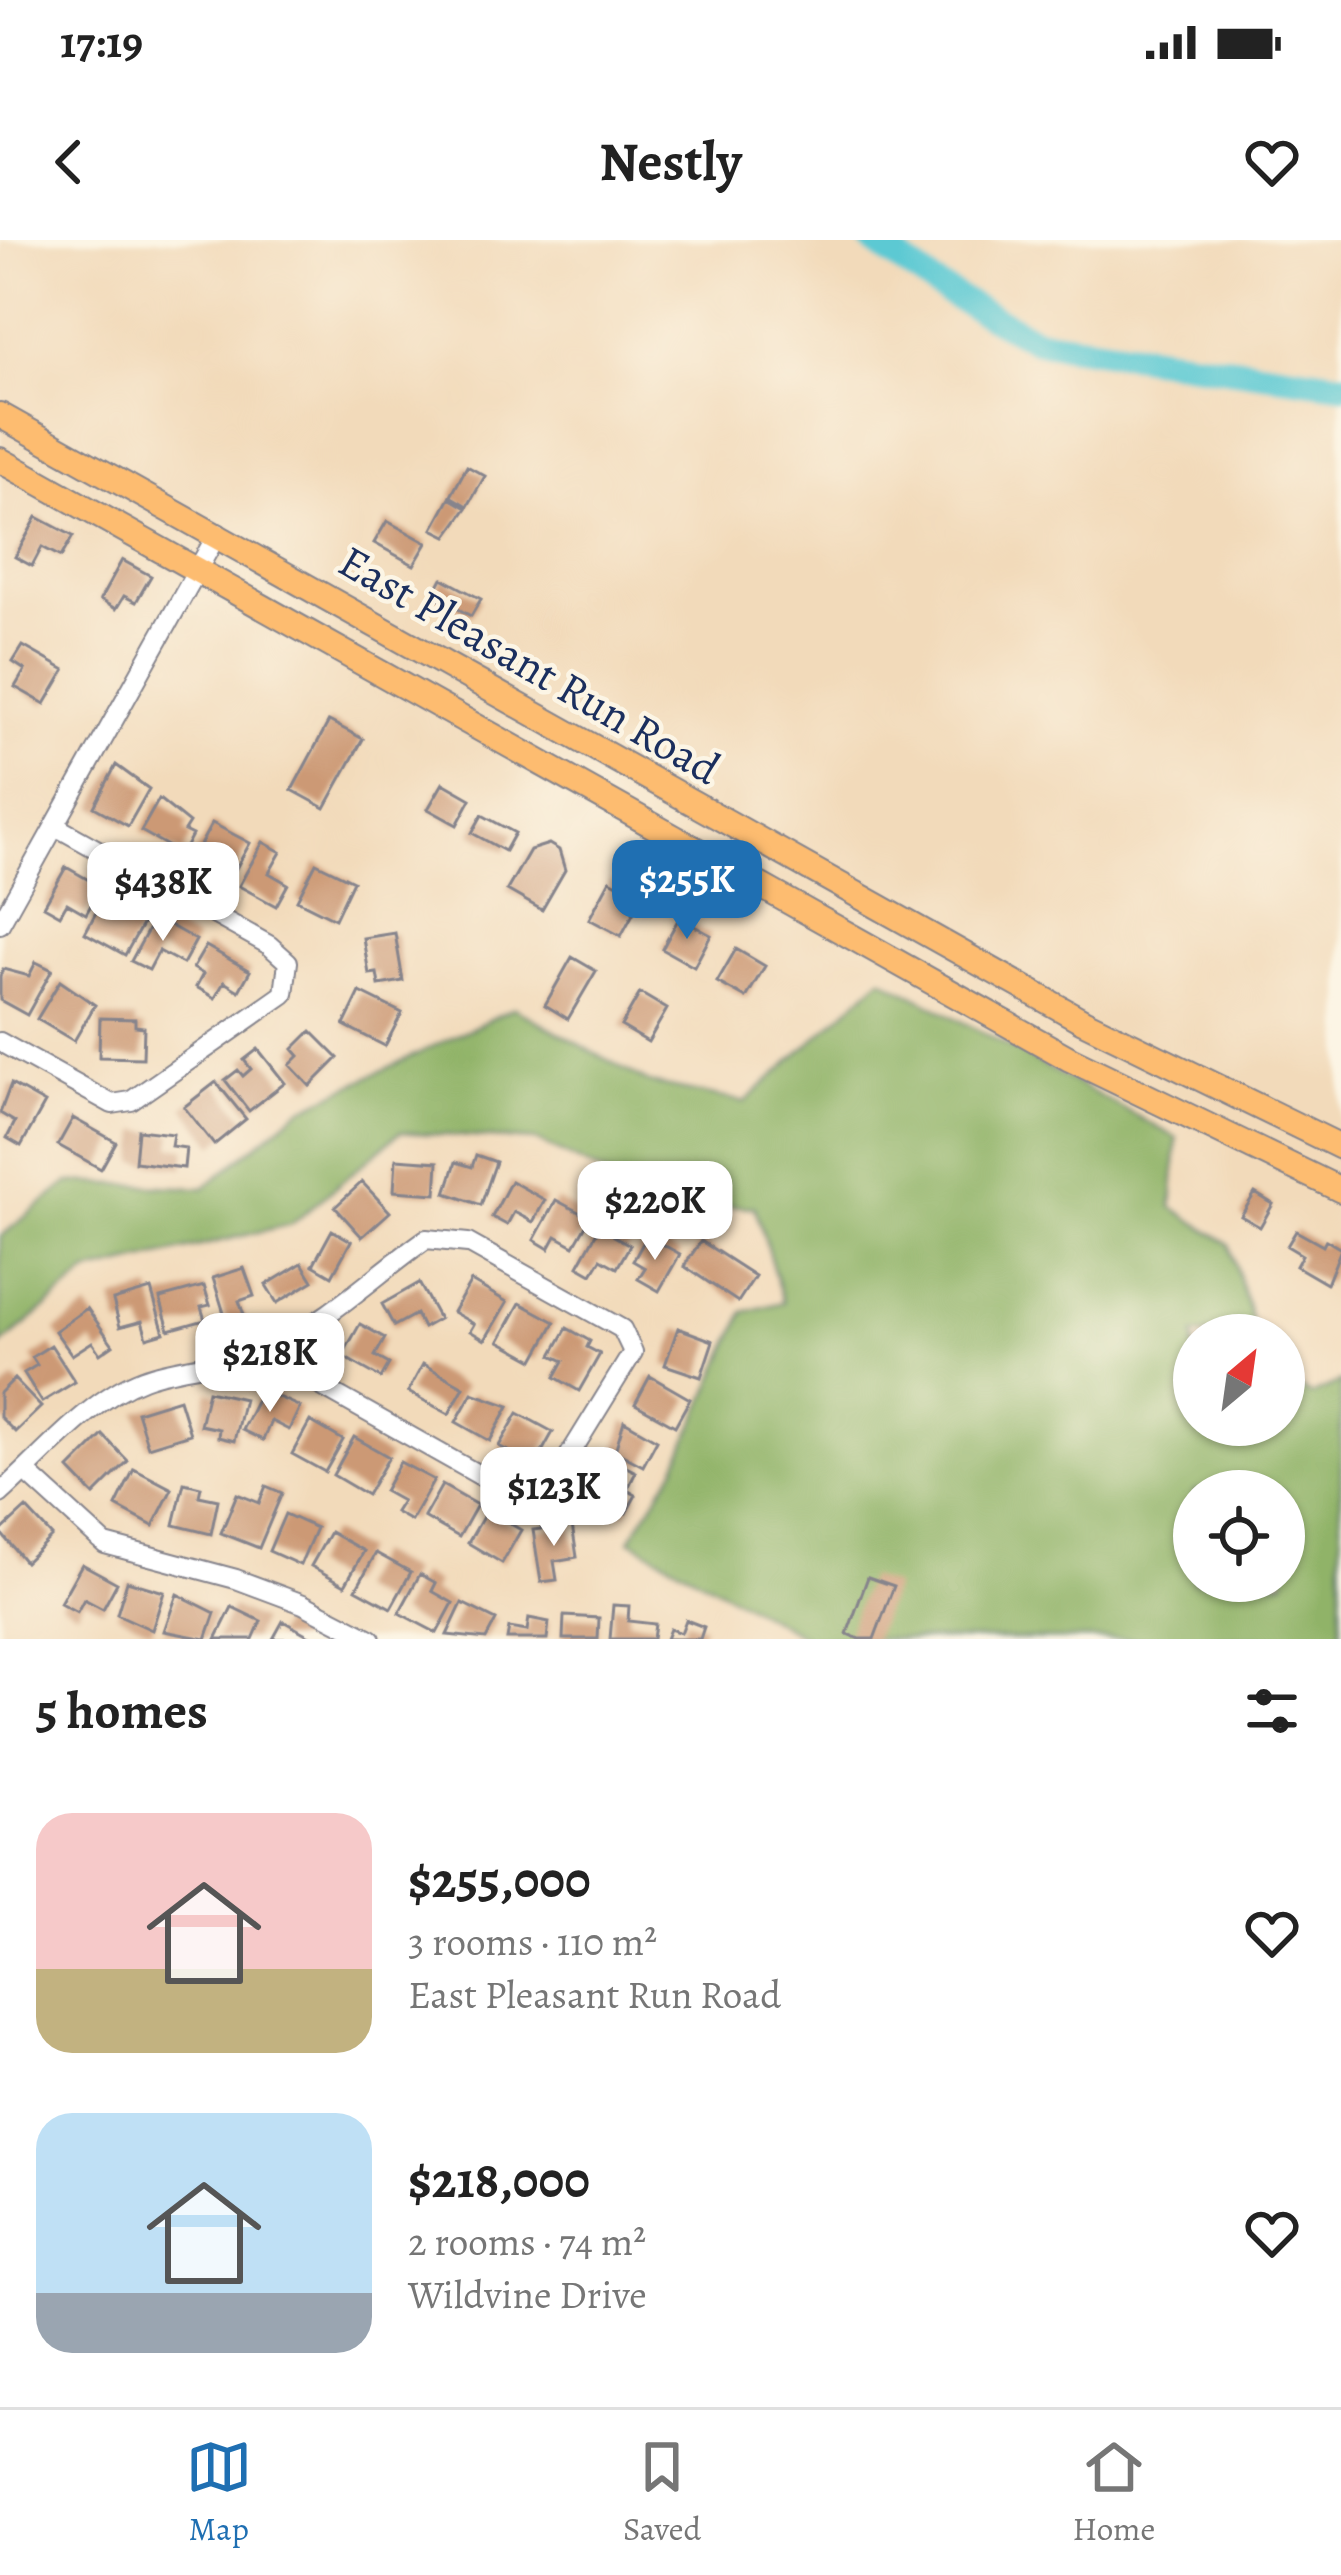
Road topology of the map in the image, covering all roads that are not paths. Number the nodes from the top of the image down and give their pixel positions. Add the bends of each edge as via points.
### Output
1 (0, 415) edge
2 (0, 460) edge
3 (218, 533) junction
4 (200, 568) junction
5 (527, 711) junction
6 (507, 746) junction
7 (55, 826) junction
8 (890, 915) junction
9 (0, 924) edge
10 (873, 947) junction
11 (0, 1042) edge
12 (1260, 1107) junction
13 (1243, 1143) junction
14 (1341, 1147) edge
15 (1341, 1190) edge
16 (274, 1346) junction
17 (26, 1472) junction
18 (0, 1494) edge
19 (370, 1639) edge

1 - 3 main road, East Pleasant Run Road
2 - 4 main road, East Pleasant Run Road
3 - 4 street
3 - 5 main road, East Pleasant Run Road
4 - 6 main road, East Pleasant Run Road
4 - 7 street
5 - 6 main road
5 - 8 main road, East Pleasant Run Road
6 - 10 main road, East Pleasant Run Road
7 - 9 street
7 - 11 street via 268,945 288,962 287,985 131,1101 112,1104
8 - 10 main road
8 - 12 main road, East Pleasant Run Road
10 - 13 main road, East Pleasant Run Road via 1070,1059
12 - 13 main road
12 - 14 main road, East Pleasant Run Road
13 - 15 main road, East Pleasant Run Road
16 - 16 street via 304,1377 495,1484 543,1498 633,1352 622,1329 468,1243 426,1239 342,1308
16 - 17 street via 144,1378 104,1401
17 - 18 street
17 - 19 street via 105,1544 236,1579

